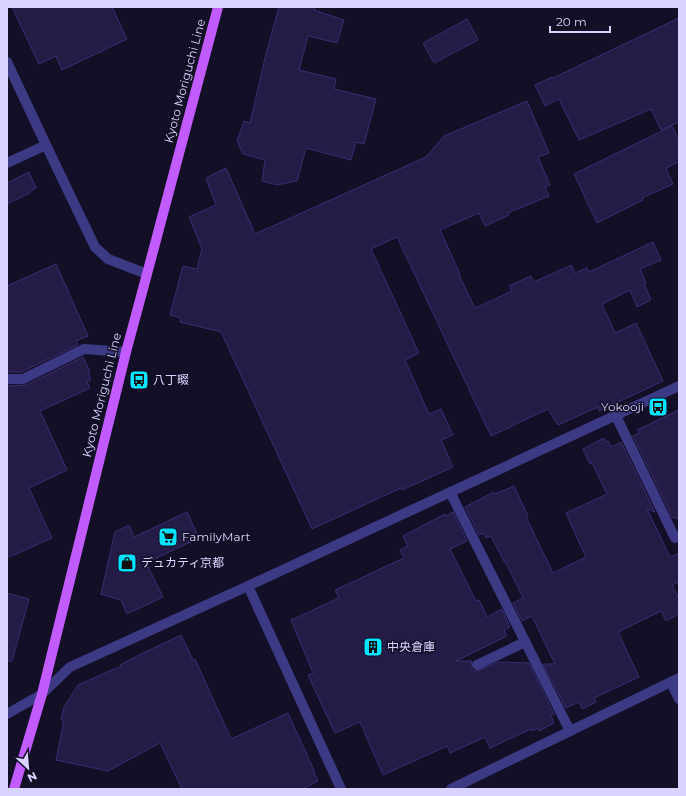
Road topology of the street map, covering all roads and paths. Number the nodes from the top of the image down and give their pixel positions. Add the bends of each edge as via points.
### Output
1 (218, 7) edge
2 (7, 62) edge
3 (46, 145) junction
4 (7, 163) edge
5 (147, 274) junction
6 (126, 352) junction
7 (7, 379) edge
8 (679, 386) edge
9 (616, 416) junction
10 (450, 492) junction
11 (675, 538) dead end
12 (248, 586) junction
13 (525, 642) junction
14 (477, 665) dead end
15 (675, 680) edge
16 (42, 694) junction
17 (679, 698) edge
18 (7, 714) edge
19 (570, 731) junction
20 (14, 789) edge
21 (341, 789) edge
22 (450, 789) edge

1 - 5 main road, Kyoto Moriguchi Line
2 - 3 street
3 - 4 street
3 - 5 street via 95,247 108,259
5 - 6 main road, Kyoto Moriguchi Line
6 - 7 street via 84,349 23,379
6 - 16 main road, Kyoto Moriguchi Line
8 - 9 street
9 - 10 street
9 - 11 street
10 - 12 street
10 - 13 street
12 - 16 street via 70,667
12 - 21 street
13 - 14 street
13 - 19 street
15 - 17 street
15 - 19 street
16 - 18 street
16 - 20 main road, Kyoto Moriguchi Line
19 - 22 street

